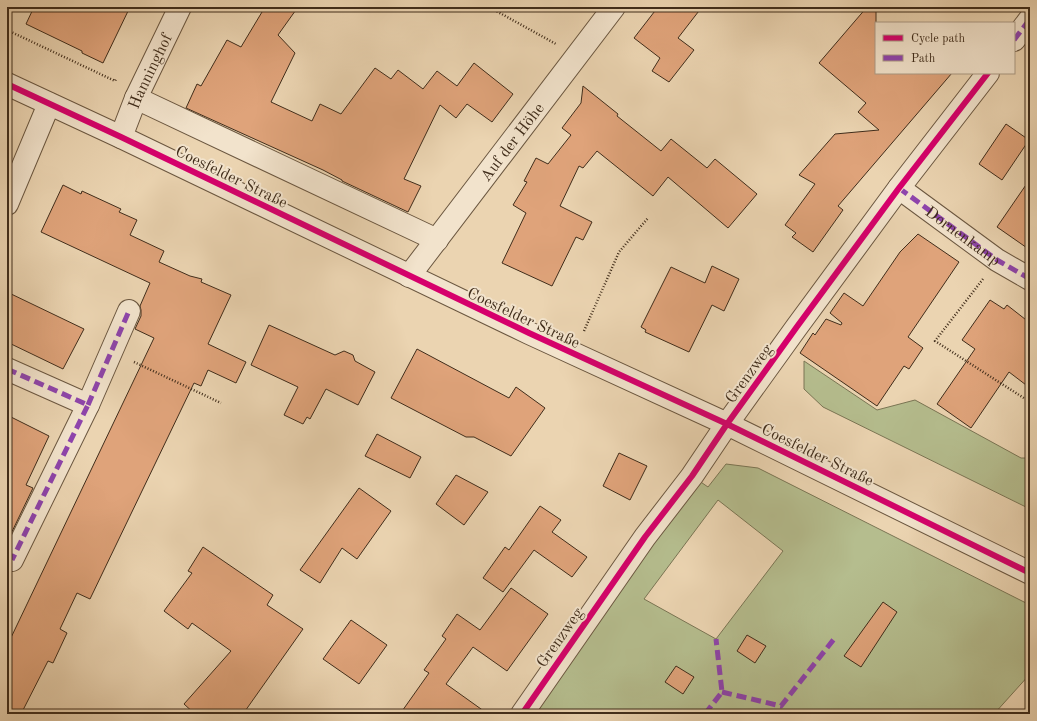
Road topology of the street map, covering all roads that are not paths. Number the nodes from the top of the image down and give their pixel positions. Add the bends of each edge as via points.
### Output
1 (180, 7) edge
2 (614, 7) edge
3 (1030, 19) edge
4 (1015, 39) edge
5 (987, 74) edge
6 (7, 84) edge
7 (136, 98) junction
8 (49, 104) junction
9 (120, 137) junction
10 (899, 188) junction
11 (7, 204) edge
12 (437, 240) junction
13 (409, 276) junction
14 (1030, 279) edge
15 (129, 311) dead end
16 (7, 369) edge
17 (88, 405) junction
18 (727, 424) junction
19 (12, 560) dead end
20 (1030, 573) edge
21 (522, 714) edge

1 - 7 street, Hanninghof
2 - 12 street, Auf der Höhe
3 - 4 street
5 - 10 street, Grenzweg
6 - 8 street, Coesfelder Straße
7 - 9 street, Hanninghof
7 - 12 street, Coesfelder Straße
8 - 9 street, Coesfelder Straße
8 - 11 street
9 - 13 street, Coesfelder Straße
10 - 14 street, Dornenkamp via 997,260
10 - 18 street, Grenzweg
12 - 13 street, Auf der Höhe
13 - 18 street, Coesfelder Straße
15 - 17 street
16 - 17 street
17 - 19 street
18 - 20 street, Coesfelder Straße
18 - 21 street, Grenzweg

